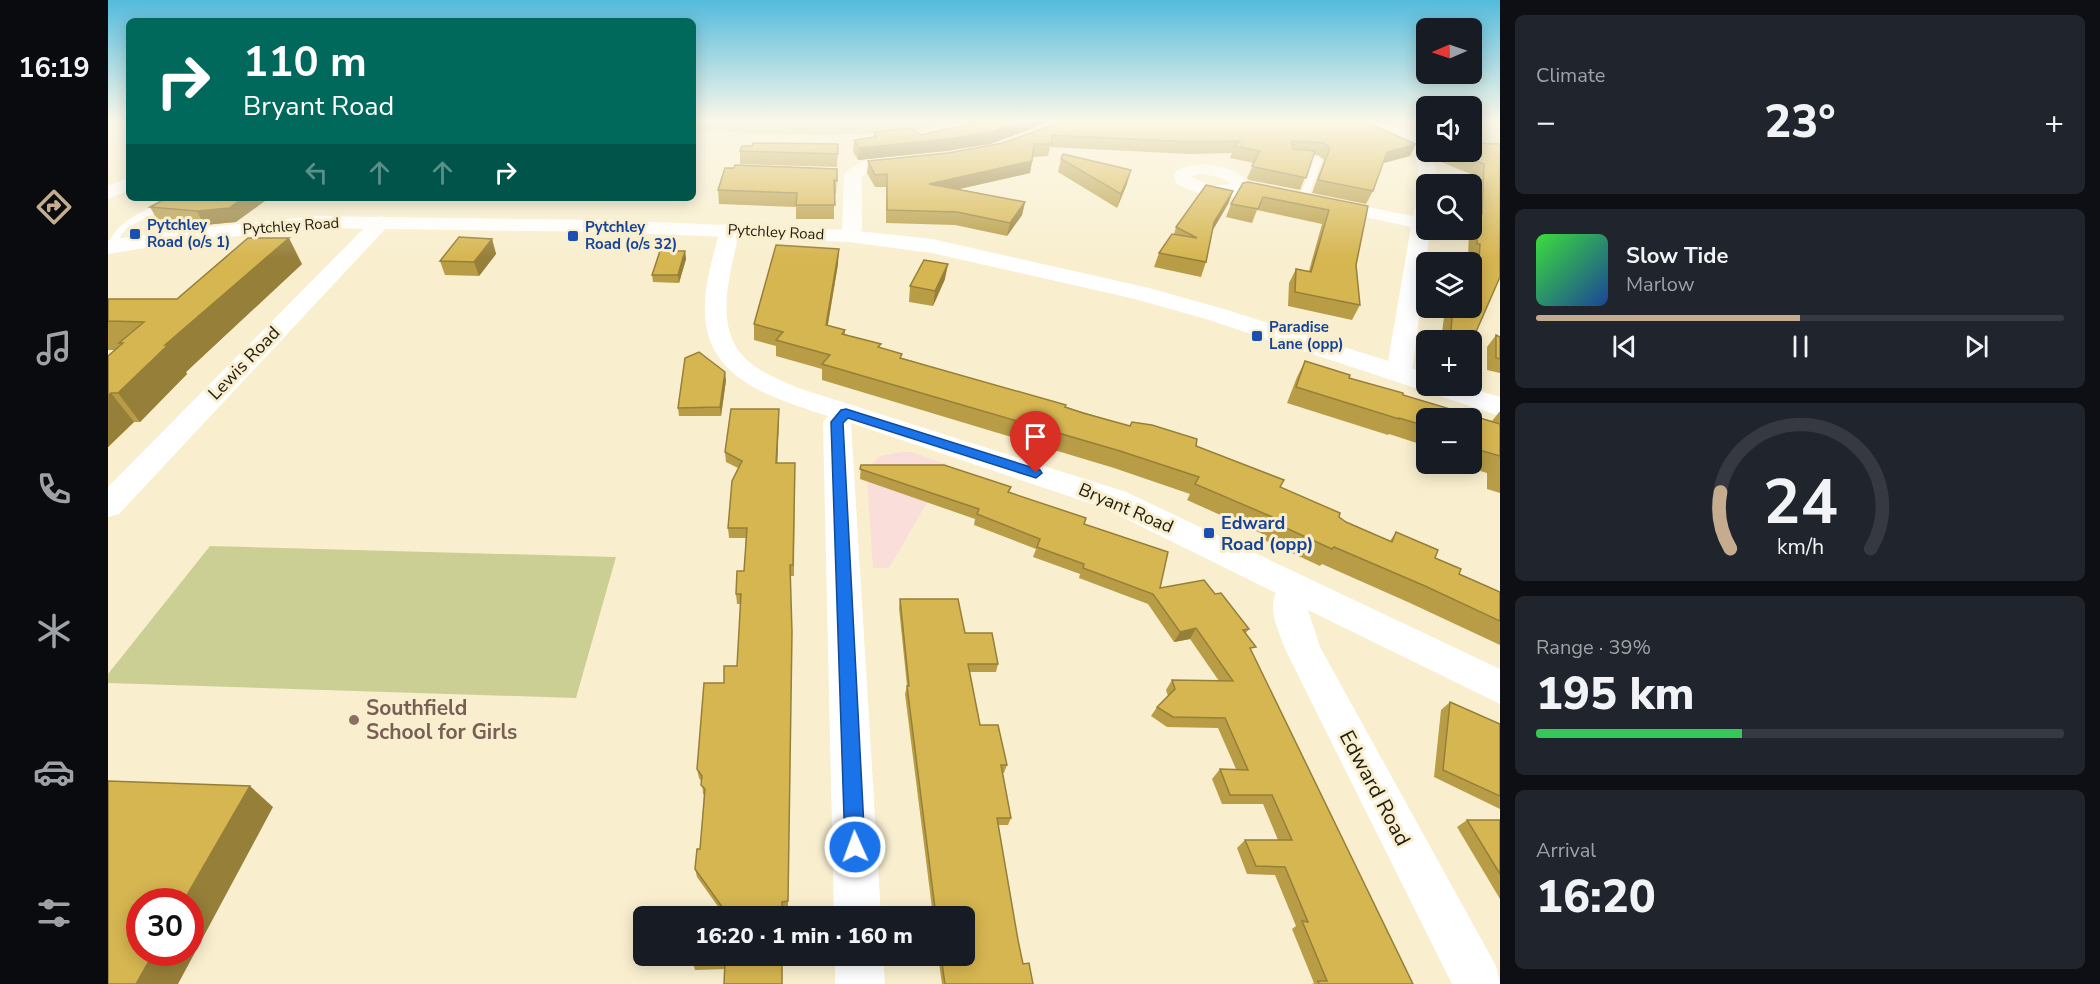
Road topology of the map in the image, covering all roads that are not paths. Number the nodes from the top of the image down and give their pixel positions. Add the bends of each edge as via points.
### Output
1 (864, 166) edge
2 (1316, 166) edge
3 (126, 184) edge
4 (1241, 186) edge
5 (1262, 190) edge
6 (108, 193) edge
7 (1283, 195) edge
8 (1304, 199) junction
9 (170, 201) edge
10 (381, 222) junction
11 (1416, 223) edge
12 (730, 229) junction
13 (849, 236) junction
14 (1420, 240) edge
15 (110, 247) edge
16 (1400, 374) junction
17 (1416, 379) edge
18 (1466, 396) edge
19 (1500, 407) edge
20 (846, 413) junction
21 (108, 506) edge
22 (1295, 588) junction
23 (1500, 687) edge
24 (857, 906) edge
25 (859, 966) edge
26 (860, 984) edge
27 (1478, 984) edge

1 - 13 street via 845,175 852,228
2 - 8 lane
3 - 6 main road
4 - 5 street
7 - 8 street
8 - 11 street
9 - 15 lane via 124,226
10 - 12 main road, Pytchley Road
10 - 15 main road, Pytchley Road via 263,226
10 - 21 street, Lewis Road
12 - 13 main road, Pytchley Road
12 - 20 street, Bryant Road via 714,312 723,346 751,376
13 - 16 main road, Pytchley Road via 932,246 1088,280 1215,314
14 - 16 street
16 - 17 main road, Pytchley Road
18 - 19 main road
20 - 22 street, Bryant Road via 1115,500
20 - 24 street via 837,422
22 - 23 street, Bryant Road
22 - 27 street, Edward Road via 1289,601 1304,651
25 - 26 street

